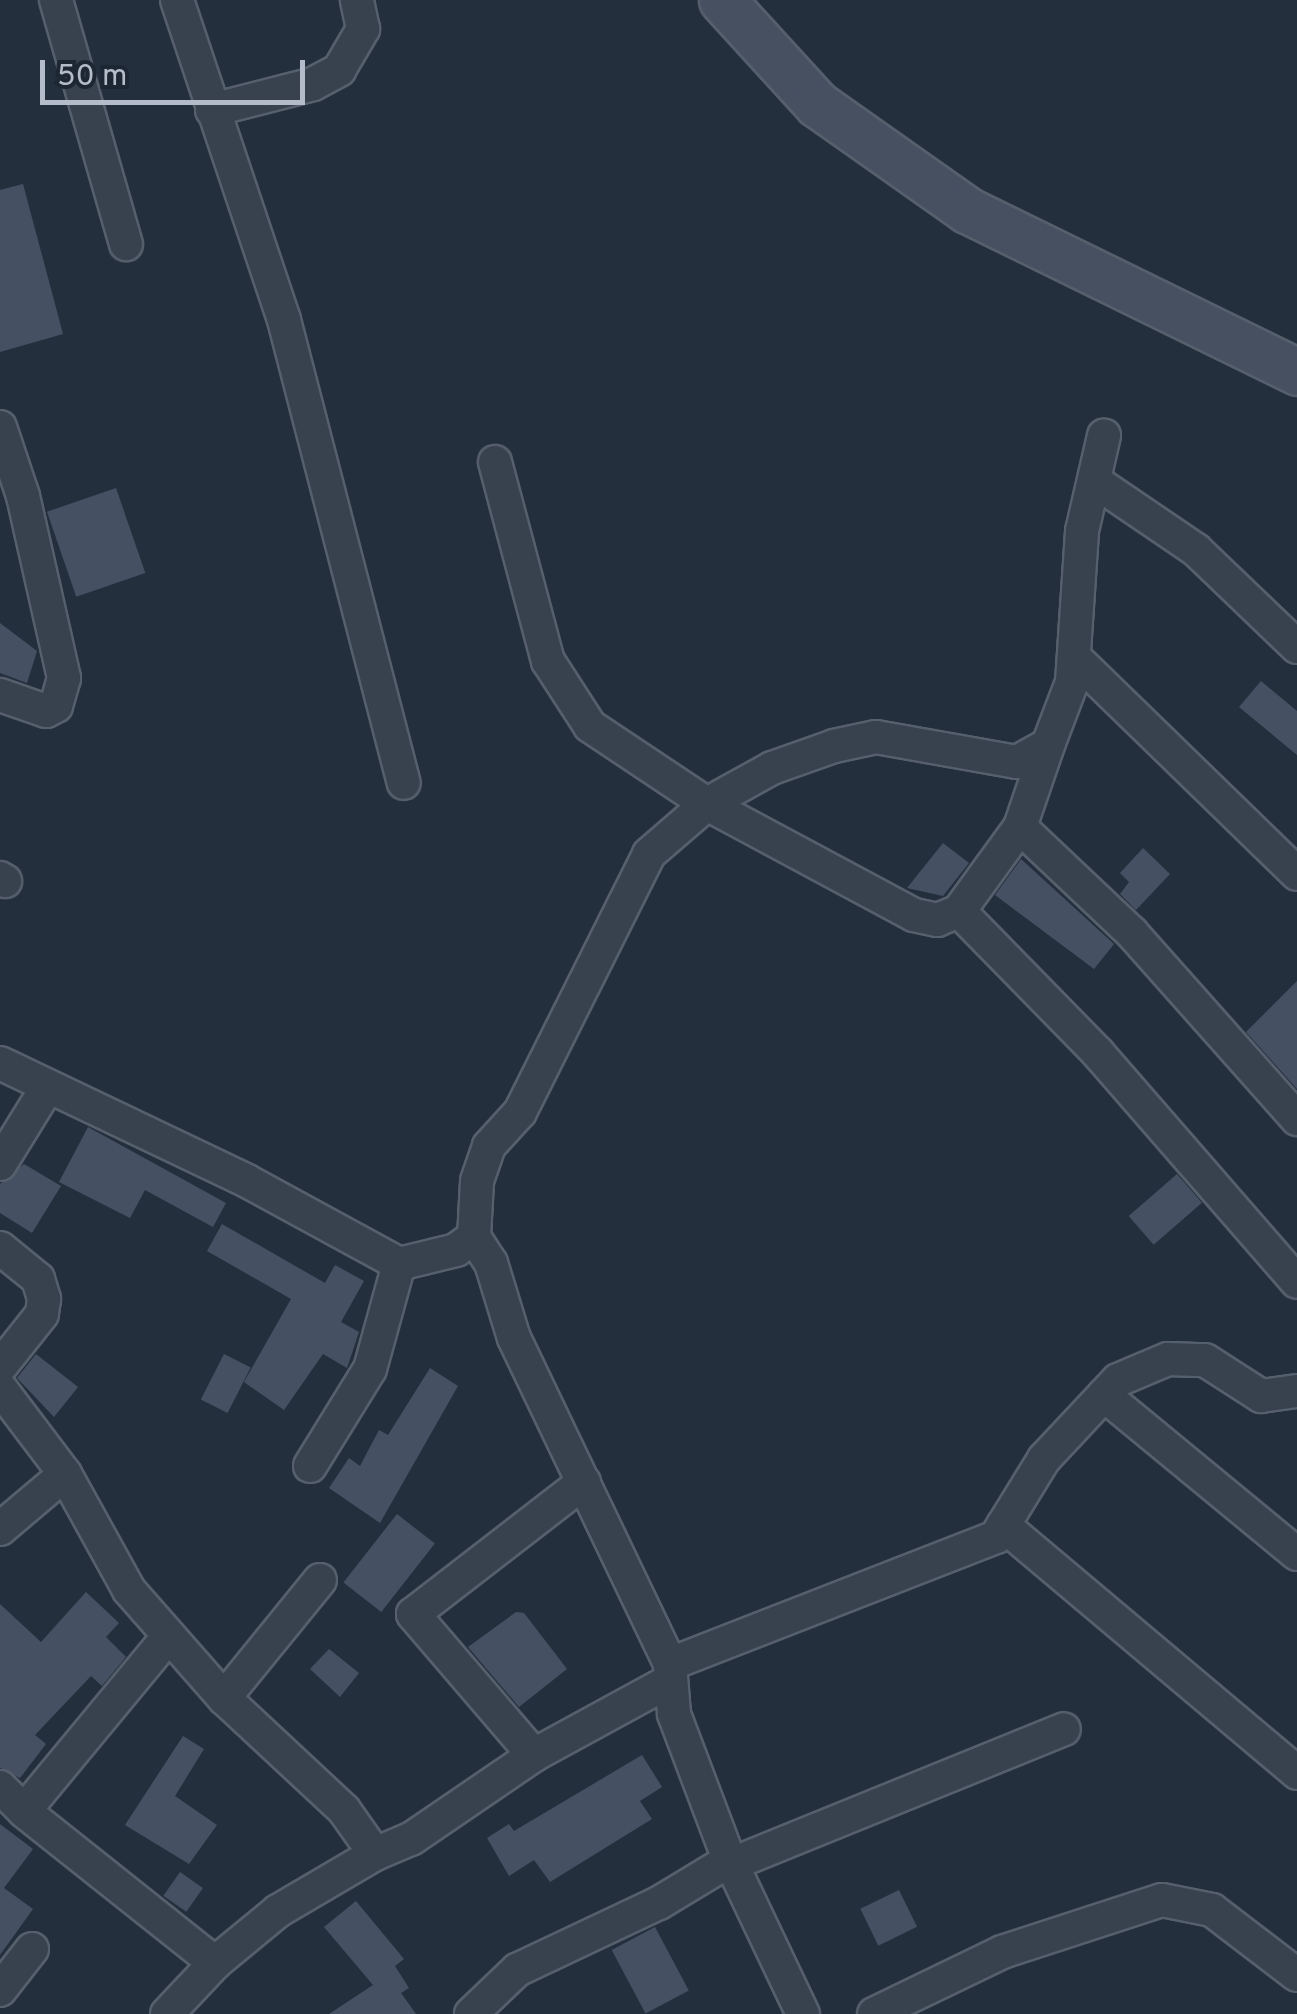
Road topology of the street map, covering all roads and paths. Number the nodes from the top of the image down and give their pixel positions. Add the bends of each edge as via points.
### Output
1 (56, 0) edge
2 (177, 0) edge
3 (357, 0) edge
4 (722, 0) edge
5 (212, 110) junction
6 (126, 244) dead end
7 (1297, 372) edge
8 (0, 427) edge
9 (1104, 436) dead end
10 (495, 462) dead end
11 (1096, 482) junction
12 (12, 490) edge
13 (1297, 647) edge
14 (1074, 658) junction
15 (0, 695) edge
16 (1048, 745) junction
17 (404, 783) dead end
18 (707, 804) junction
19 (1020, 828) junction
20 (1297, 874) edge
21 (960, 910) junction
22 (0, 1063) edge
23 (46, 1088) junction
24 (1297, 1119) edge
25 (0, 1164) edge
26 (474, 1237) junction
27 (0, 1248) edge
28 (399, 1264) junction
29 (1297, 1282) edge
30 (0, 1367) edge
31 (0, 1388) edge
32 (1297, 1392) edge
33 (1104, 1395) junction
34 (310, 1466) dead end
35 (66, 1474) junction
36 (584, 1482) junction
37 (1003, 1525) junction
38 (0, 1529) edge
39 (1297, 1554) edge
40 (320, 1580) dead end
41 (168, 1636) junction
42 (670, 1673) junction
43 (224, 1698) junction
44 (1064, 1729) dead end
45 (534, 1755) junction
46 (1297, 1772) edge
47 (0, 1787) edge
48 (24, 1812) junction
49 (376, 1854) junction
50 (731, 1862) junction
51 (32, 1949) dead end
52 (215, 1963) junction
53 (1297, 1975) edge
54 (0, 1990) edge
55 (167, 2014) edge
56 (471, 2014) edge
57 (803, 2014) edge
58 (874, 2014) edge

1 - 6 street
2 - 5 street
3 - 5 street via 363,29 338,70 313,84
4 - 7 street via 817,104 967,210
5 - 17 street via 284,320
8 - 12 street
9 - 11 street
10 - 18 street via 548,661 568,698 590,726
11 - 13 street via 1196,550
11 - 14 street via 1082,531
12 - 15 street via 64,678 56,706 46,711
14 - 16 street
14 - 20 street
16 - 18 street via 1017,762 876,737 772,768
16 - 19 street
18 - 21 street via 914,916 937,920
18 - 26 street via 650,854 520,1112 489,1146 478,1181
19 - 21 street
19 - 24 street via 1132,934
21 - 29 street via 1098,1052
22 - 23 street
23 - 25 street
23 - 28 street via 247,1181
26 - 28 street via 432,1261
26 - 36 street
27 - 30 street via 38,1278 44,1299 42,1314
28 - 34 street via 370,1369
31 - 35 street
32 - 33 street via 1261,1396 1204,1360 1168,1359 1118,1380
33 - 37 street via 1044,1459
33 - 39 street
35 - 38 street
35 - 41 street via 129,1590
36 - 42 street
36 - 45 street via 413,1614
37 - 42 street via 996,1537
37 - 46 street
40 - 43 street
41 - 43 street
41 - 48 street
42 - 45 street
42 - 50 street via 674,1714
43 - 49 street via 344,1810
44 - 50 street
45 - 49 street via 411,1839
47 - 48 street
48 - 52 street
49 - 52 street via 278,1911
50 - 56 street via 517,1970
50 - 57 street
51 - 54 street
52 - 55 street
53 - 58 street via 1212,1910 1162,1900 1002,1952

